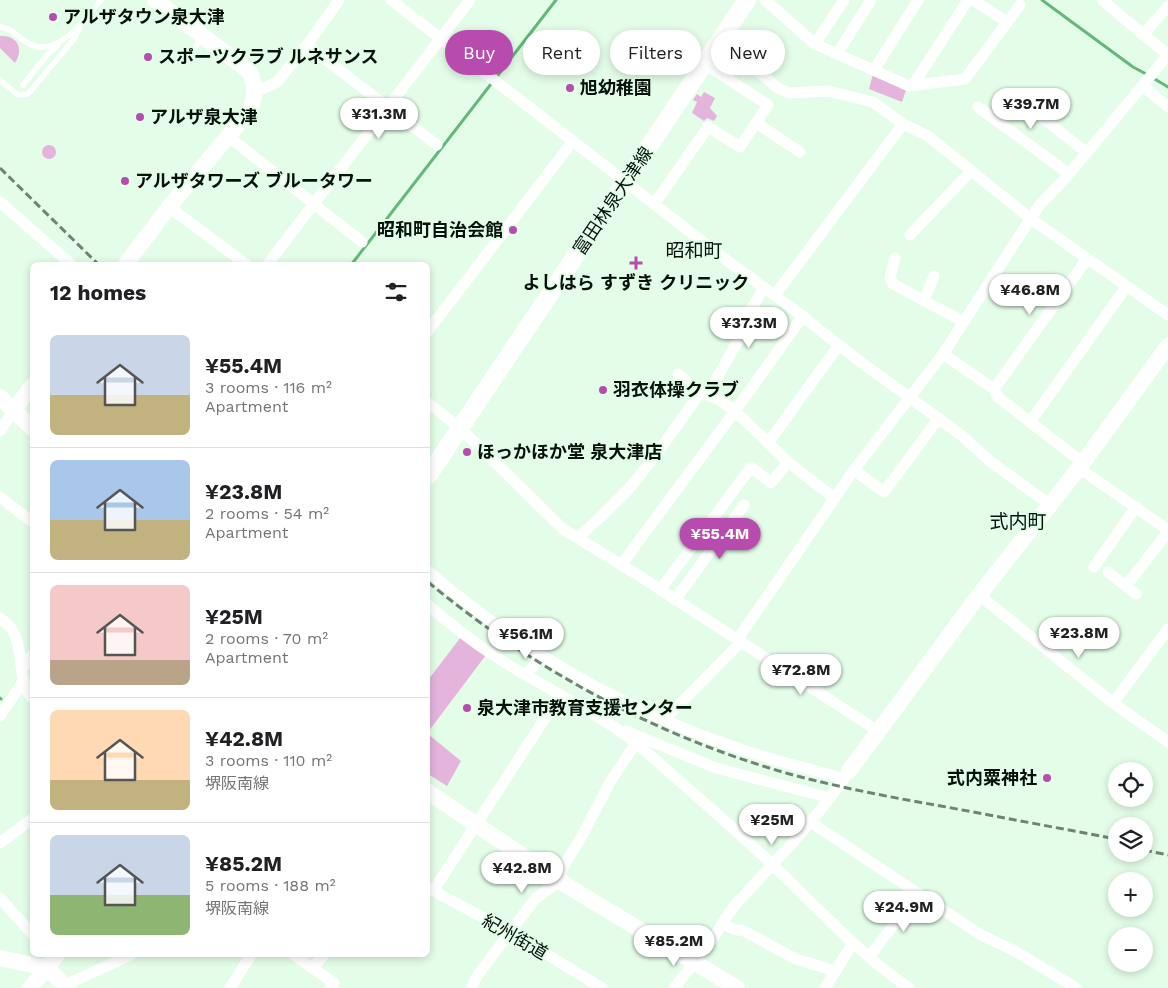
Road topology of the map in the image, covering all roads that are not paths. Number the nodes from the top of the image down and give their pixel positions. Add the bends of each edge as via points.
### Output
1 (101, 0) edge
2 (155, 0) edge
3 (339, 0) edge
4 (391, 0) edge
5 (470, 0) edge
6 (747, 0) edge
7 (765, 0) edge
8 (844, 0) edge
9 (871, 0) edge
10 (918, 0) edge
11 (968, 0) edge
12 (973, 0) edge
13 (1103, 1) edge
14 (1020, 5) dead end
15 (1168, 6) edge
16 (1007, 22) junction
17 (0, 27) edge
18 (80, 27) junction
19 (728, 30) edge
20 (1144, 35) junction
21 (70, 36) junction
22 (441, 38) junction
23 (815, 44) junction
24 (307, 45) junction
25 (837, 54) junction
26 (711, 55) edge
27 (1168, 55) edge
28 (705, 64) junction
29 (874, 70) junction
30 (763, 75) edge
31 (0, 80) edge
32 (24, 84) dead end
33 (913, 85) junction
34 (1143, 86) junction
35 (256, 92) junction
36 (1022, 102) dead end
37 (388, 107) junction
38 (1168, 107) edge
39 (978, 108) dead end
40 (756, 123) junction
41 (903, 124) junction
42 (229, 137) junction
43 (574, 141) junction
44 (437, 146) dead end
45 (800, 152) dead end
46 (1086, 152) junction
47 (971, 171) junction
48 (1069, 174) junction
49 (626, 182) junction
50 (0, 202) edge
51 (655, 204) junction
52 (314, 205) junction
53 (169, 207) junction
54 (1031, 219) junction
55 (910, 236) dead end
56 (362, 242) dead end
57 (895, 258) dead end
58 (1087, 259) junction
59 (69, 262) edge
60 (126, 262) edge
61 (243, 262) edge
62 (269, 262) edge
63 (934, 276) dead end
64 (764, 287) junction
65 (1126, 287) junction
66 (776, 296) junction
67 (924, 300) junction
68 (1168, 315) edge
69 (803, 316) junction
70 (964, 322) junction
71 (430, 328) edge
72 (838, 345) junction
73 (1168, 346) edge
74 (944, 354) junction
75 (678, 374) dead end
76 (30, 389) edge
77 (994, 389) junction
78 (704, 394) junction
79 (0, 397) edge
80 (910, 399) junction
81 (430, 405) edge
82 (14, 410) junction
83 (735, 411) junction
84 (939, 418) junction
85 (1030, 422) junction
86 (30, 426) edge
87 (460, 428) junction
88 (0, 430) edge
89 (768, 443) junction
90 (788, 462) junction
91 (1081, 466) junction
92 (854, 470) junction
93 (430, 473) edge
94 (0, 497) edge
95 (834, 498) junction
96 (1050, 504) junction
97 (744, 505) dead end
98 (1136, 508) junction
99 (30, 520) edge
100 (1168, 531) edge
101 (578, 538) junction
102 (621, 565) junction
103 (1094, 567) dead end
104 (1108, 572) dead end
105 (430, 573) edge
106 (1126, 586) junction
107 (660, 590) junction
108 (1136, 594) dead end
109 (979, 595) junction
110 (675, 600) junction
111 (430, 607) edge
112 (0, 618) edge
113 (1168, 629) edge
114 (739, 641) junction
115 (542, 655) junction
116 (30, 659) edge
117 (23, 675) junction
118 (526, 675) junction
119 (560, 695) junction
120 (30, 696) edge
121 (1113, 703) junction
122 (670, 714) dead end
123 (0, 716) edge
124 (617, 728) junction
125 (878, 731) junction
126 (1168, 742) edge
127 (636, 743) junction
128 (846, 775) junction
129 (430, 793) edge
130 (830, 798) junction
131 (30, 820) edge
132 (810, 822) junction
133 (476, 825) junction
134 (0, 843) edge
135 (772, 865) junction
136 (559, 881) junction
137 (430, 890) edge
138 (918, 893) junction
139 (0, 898) edge
140 (722, 924) junction
141 (30, 932) edge
142 (510, 932) junction
143 (853, 943) junction
144 (126, 957) edge
145 (250, 957) edge
146 (297, 957) edge
147 (322, 957) edge
148 (869, 957) junction
149 (0, 958) edge
150 (52, 959) edge
151 (695, 963) junction
152 (312, 968) junction
153 (834, 971) junction
154 (66, 987) edge
155 (30, 988) edge
156 (230, 988) edge
157 (330, 988) edge
158 (471, 988) edge
159 (602, 988) edge
160 (674, 988) edge
161 (737, 988) edge
162 (825, 988) edge
163 (909, 988) edge
164 (1076, 988) edge

1 - 18 lane
2 - 35 street via 199,42 249,72
3 - 24 street
4 - 22 street
5 - 22 street
6 - 19 main road, 富田林泉大津線
7 - 23 street
8 - 23 street
9 - 25 street
10 - 29 street
11 - 33 street
12 - 16 street
13 - 20 street
14 - 16 street
15 - 20 street
16 - 33 street via 965,79
17 - 21 lane via 10,29 36,46 52,45
18 - 21 lane
18 - 31 lane via 74,39 28,94 18,94
20 - 27 street
21 - 32 lane via 47,54
22 - 37 street
22 - 43 street
23 - 25 street
24 - 35 street via 277,82
24 - 37 street
25 - 29 street
26 - 28 main road, 富田林泉大津線
27 - 34 street
28 - 40 street via 768,105
28 - 49 main road, 富田林泉大津線
29 - 33 street
30 - 41 street via 789,93 828,91 873,102
34 - 38 street
34 - 46 street
35 - 42 street via 250,110
36 - 46 street
37 - 44 street
37 - 52 street
39 - 48 street
40 - 45 street
40 - 51 street via 740,147 708,127
41 - 47 street via 928,136
41 - 66 street
42 - 52 street
42 - 53 street
43 - 49 street
43 - 71 street
46 - 48 street
47 - 54 street
47 - 55 street
48 - 54 street
49 - 51 street
49 - 87 main road, 富田林泉大津線
50 - 59 street
51 - 64 street
52 - 56 street
52 - 62 street
53 - 60 street
53 - 61 street
54 - 58 street
54 - 70 street
57 - 67 street via 890,278 893,284
58 - 65 street
58 - 77 street
63 - 67 street
64 - 66 street
64 - 78 street via 742,326 738,342
65 - 68 street
65 - 85 street
66 - 69 street
67 - 70 street
69 - 72 street
69 - 83 street
70 - 74 street
72 - 80 street
72 - 89 street
73 - 91 street
74 - 77 street
74 - 80 street
75 - 78 street
76 - 82 street
77 - 85 street via 998,397
78 - 83 street
78 - 101 street via 630,487
79 - 82 street
80 - 84 street
80 - 92 street
81 - 87 street
82 - 86 street
82 - 88 street
83 - 89 street
83 - 102 street
84 - 92 street via 884,492
84 - 96 street via 991,462
85 - 91 street
87 - 93 main road, 富田林泉大津線
87 - 101 street via 562,529
89 - 90 street
90 - 95 street
90 - 107 street via 771,483 751,467
91 - 96 street
91 - 98 street
92 - 95 street
94 - 99 street
95 - 114 street
96 - 109 street
97 - 110 street
98 - 100 street
98 - 103 street
100 - 106 street
101 - 102 street
102 - 107 street
104 - 106 street
105 - 115 street via 476,610
106 - 108 street
107 - 110 street
109 - 121 street
109 - 125 street
110 - 114 street
111 - 118 street via 495,657
112 - 117 street via 11,627 17,640
113 - 121 street
114 - 122 street
114 - 125 street
115 - 118 street
115 - 128 street via 622,701 666,721 748,752
116 - 117 street
117 - 120 street
117 - 123 street
118 - 119 street
119 - 124 street
119 - 133 street
121 - 126 street
124 - 127 street
124 - 130 street via 716,768
125 - 128 street
127 - 135 street
127 - 136 street via 610,782 563,867
128 - 130 street
129 - 133 street
130 - 132 street
131 - 134 street
132 - 135 street
132 - 138 street
133 - 136 street
133 - 137 street
135 - 140 street
135 - 143 street
136 - 142 street via 535,899
136 - 151 street
137 - 142 street, 紀州街道
138 - 148 street
138 - 164 street via 981,935 1015,951
139 - 141 street
140 - 151 street
140 - 153 street via 742,930 796,959
142 - 158 street
142 - 159 street, 紀州街道
143 - 148 street
143 - 153 street
144 - 154 street
145 - 156 street
146 - 152 street
147 - 152 street
148 - 163 street
149 - 150 street
150 - 154 street
150 - 155 street
151 - 160 street
151 - 161 street
152 - 157 street via 334,983
153 - 162 street

